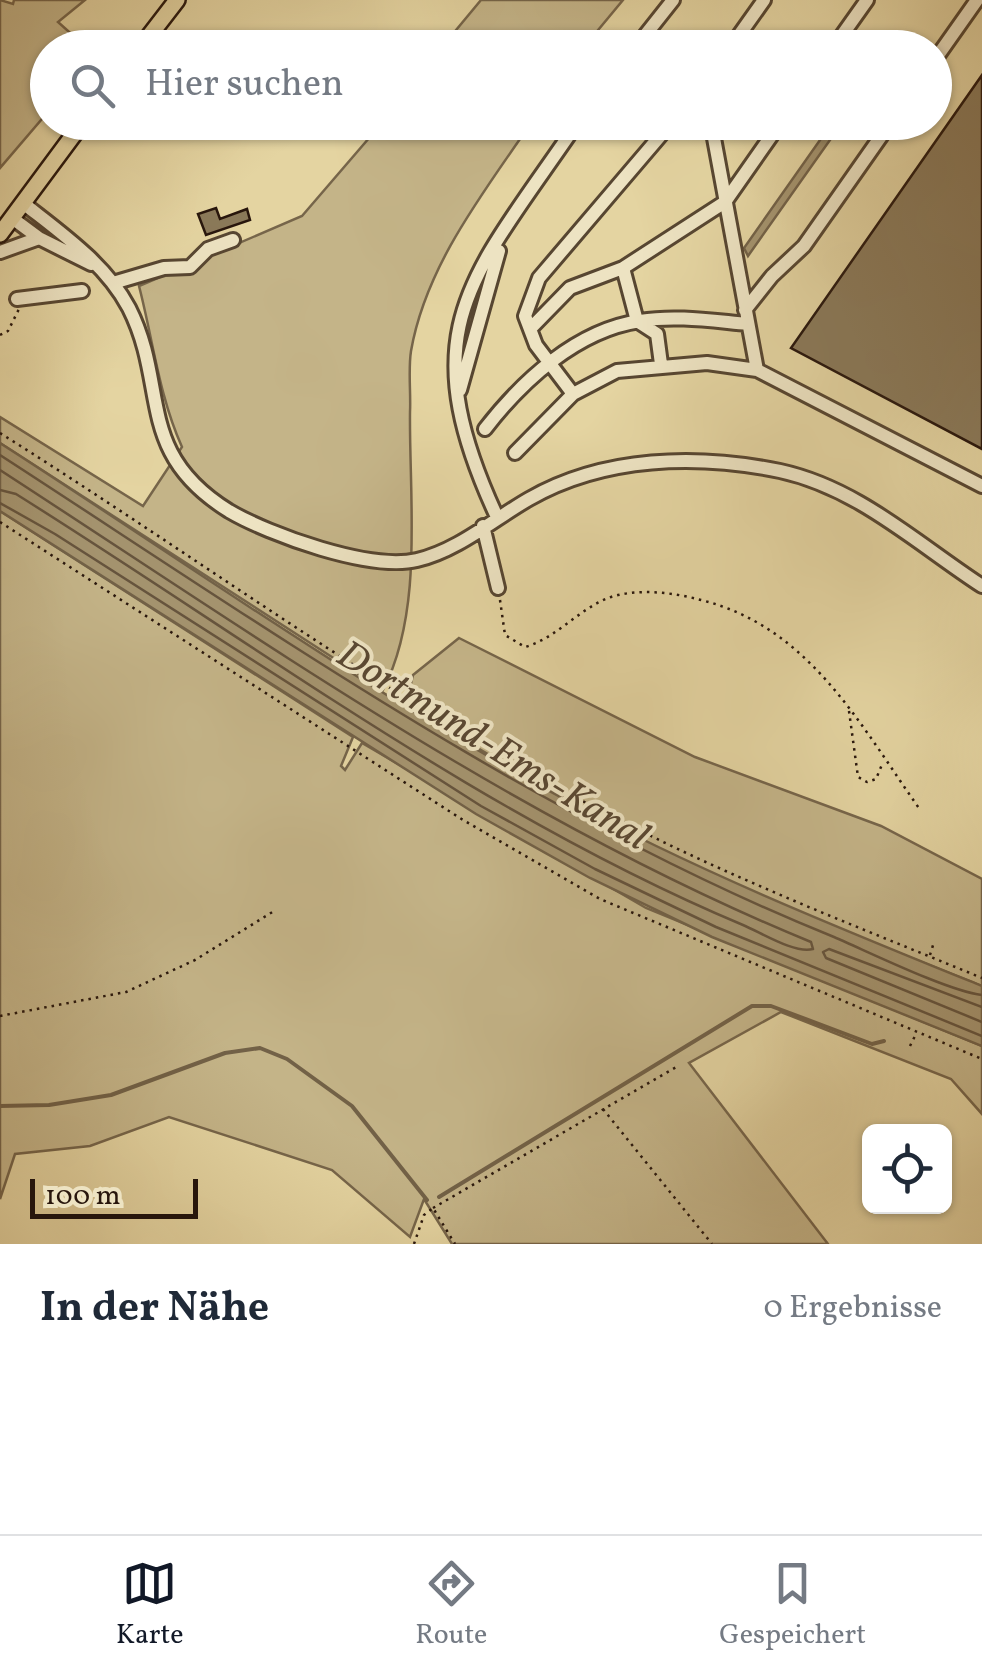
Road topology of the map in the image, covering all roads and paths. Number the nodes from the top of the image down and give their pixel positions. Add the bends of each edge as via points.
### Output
1 (178, 0) edge
2 (674, 0) edge
3 (764, 0) edge
4 (866, 0) edge
5 (977, 0) edge
6 (154, 30) edge
7 (650, 30) edge
8 (743, 30) edge
9 (845, 30) edge
10 (952, 35) edge
11 (70, 140) edge
12 (566, 140) edge
13 (657, 140) edge
14 (713, 140) edge
15 (768, 140) edge
16 (878, 140) edge
17 (725, 202) junction
18 (23, 203) junction
19 (12, 218) junction
20 (0, 234) edge
21 (39, 238) junction
22 (233, 240) dead end
23 (0, 252) edge
24 (91, 264) junction
25 (624, 268) junction
26 (113, 283) junction
27 (82, 291) dead end
28 (17, 299) joint
29 (747, 317) junction
30 (637, 321) junction
31 (530, 329) junction
32 (0, 335) edge
33 (549, 362) junction
34 (661, 364) junction
35 (757, 370) junction
36 (573, 394) junction
37 (486, 430) dead end
38 (0, 433) edge
39 (515, 453) dead end
40 (982, 486) edge
41 (497, 518) junction
42 (0, 522) edge
43 (483, 526) junction
44 (982, 586) edge
45 (498, 588) joint
46 (849, 710) junction
47 (883, 758) junction
48 (921, 811) dead end
49 (274, 911) dead end
50 (934, 942) dead end
51 (930, 956) junction
52 (982, 978) edge
53 (0, 1016) edge
54 (916, 1032) junction
55 (910, 1046) dead end
56 (982, 1059) edge
57 (678, 1066) dead end
58 (602, 1107) junction
59 (433, 1208) junction
60 (414, 1244) edge
61 (456, 1244) edge
62 (712, 1244) edge

1 - 6 main road
2 - 7 lane
3 - 8 lane
4 - 9 lane
5 - 10 lane
11 - 18 main road
12 - 41 lane via 514,218 490,270 460,389 471,463
13 - 31 lane via 538,278 525,316
14 - 17 lane
15 - 17 lane
16 - 29 lane
17 - 25 lane
17 - 29 lane
18 - 19 main road
18 - 24 lane
19 - 20 main road
19 - 21 lane
21 - 23 lane
21 - 24 lane
22 - 26 lane via 208,249 190,267
24 - 26 lane
25 - 30 lane
25 - 31 lane via 570,288
26 - 43 lane via 143,350 156,424 177,462 229,510 260,526 384,563 432,555
27 - 28 lane
28 - 32 path via 17,318
29 - 30 lane
29 - 35 lane
30 - 33 lane
30 - 34 lane via 657,334
31 - 33 lane
33 - 36 lane
33 - 37 lane
34 - 35 lane
34 - 36 lane via 617,372
35 - 40 lane
36 - 39 lane
38 - 51 path via 514,762 757,886
41 - 43 lane
41 - 44 lane via 540,492 592,474 658,461 717,462 836,490
42 - 54 path via 463,820 600,899
43 - 45 lane
45 - 46 path via 505,636 525,647 616,595 648,592 722,605 790,641
46 - 47 path
46 - 47 path via 858,777 876,779
47 - 48 path
49 - 53 path via 195,960 126,992
50 - 51 path
51 - 52 path
54 - 55 path
54 - 56 path
57 - 58 path
58 - 59 path
58 - 62 path
59 - 60 path
59 - 61 path

